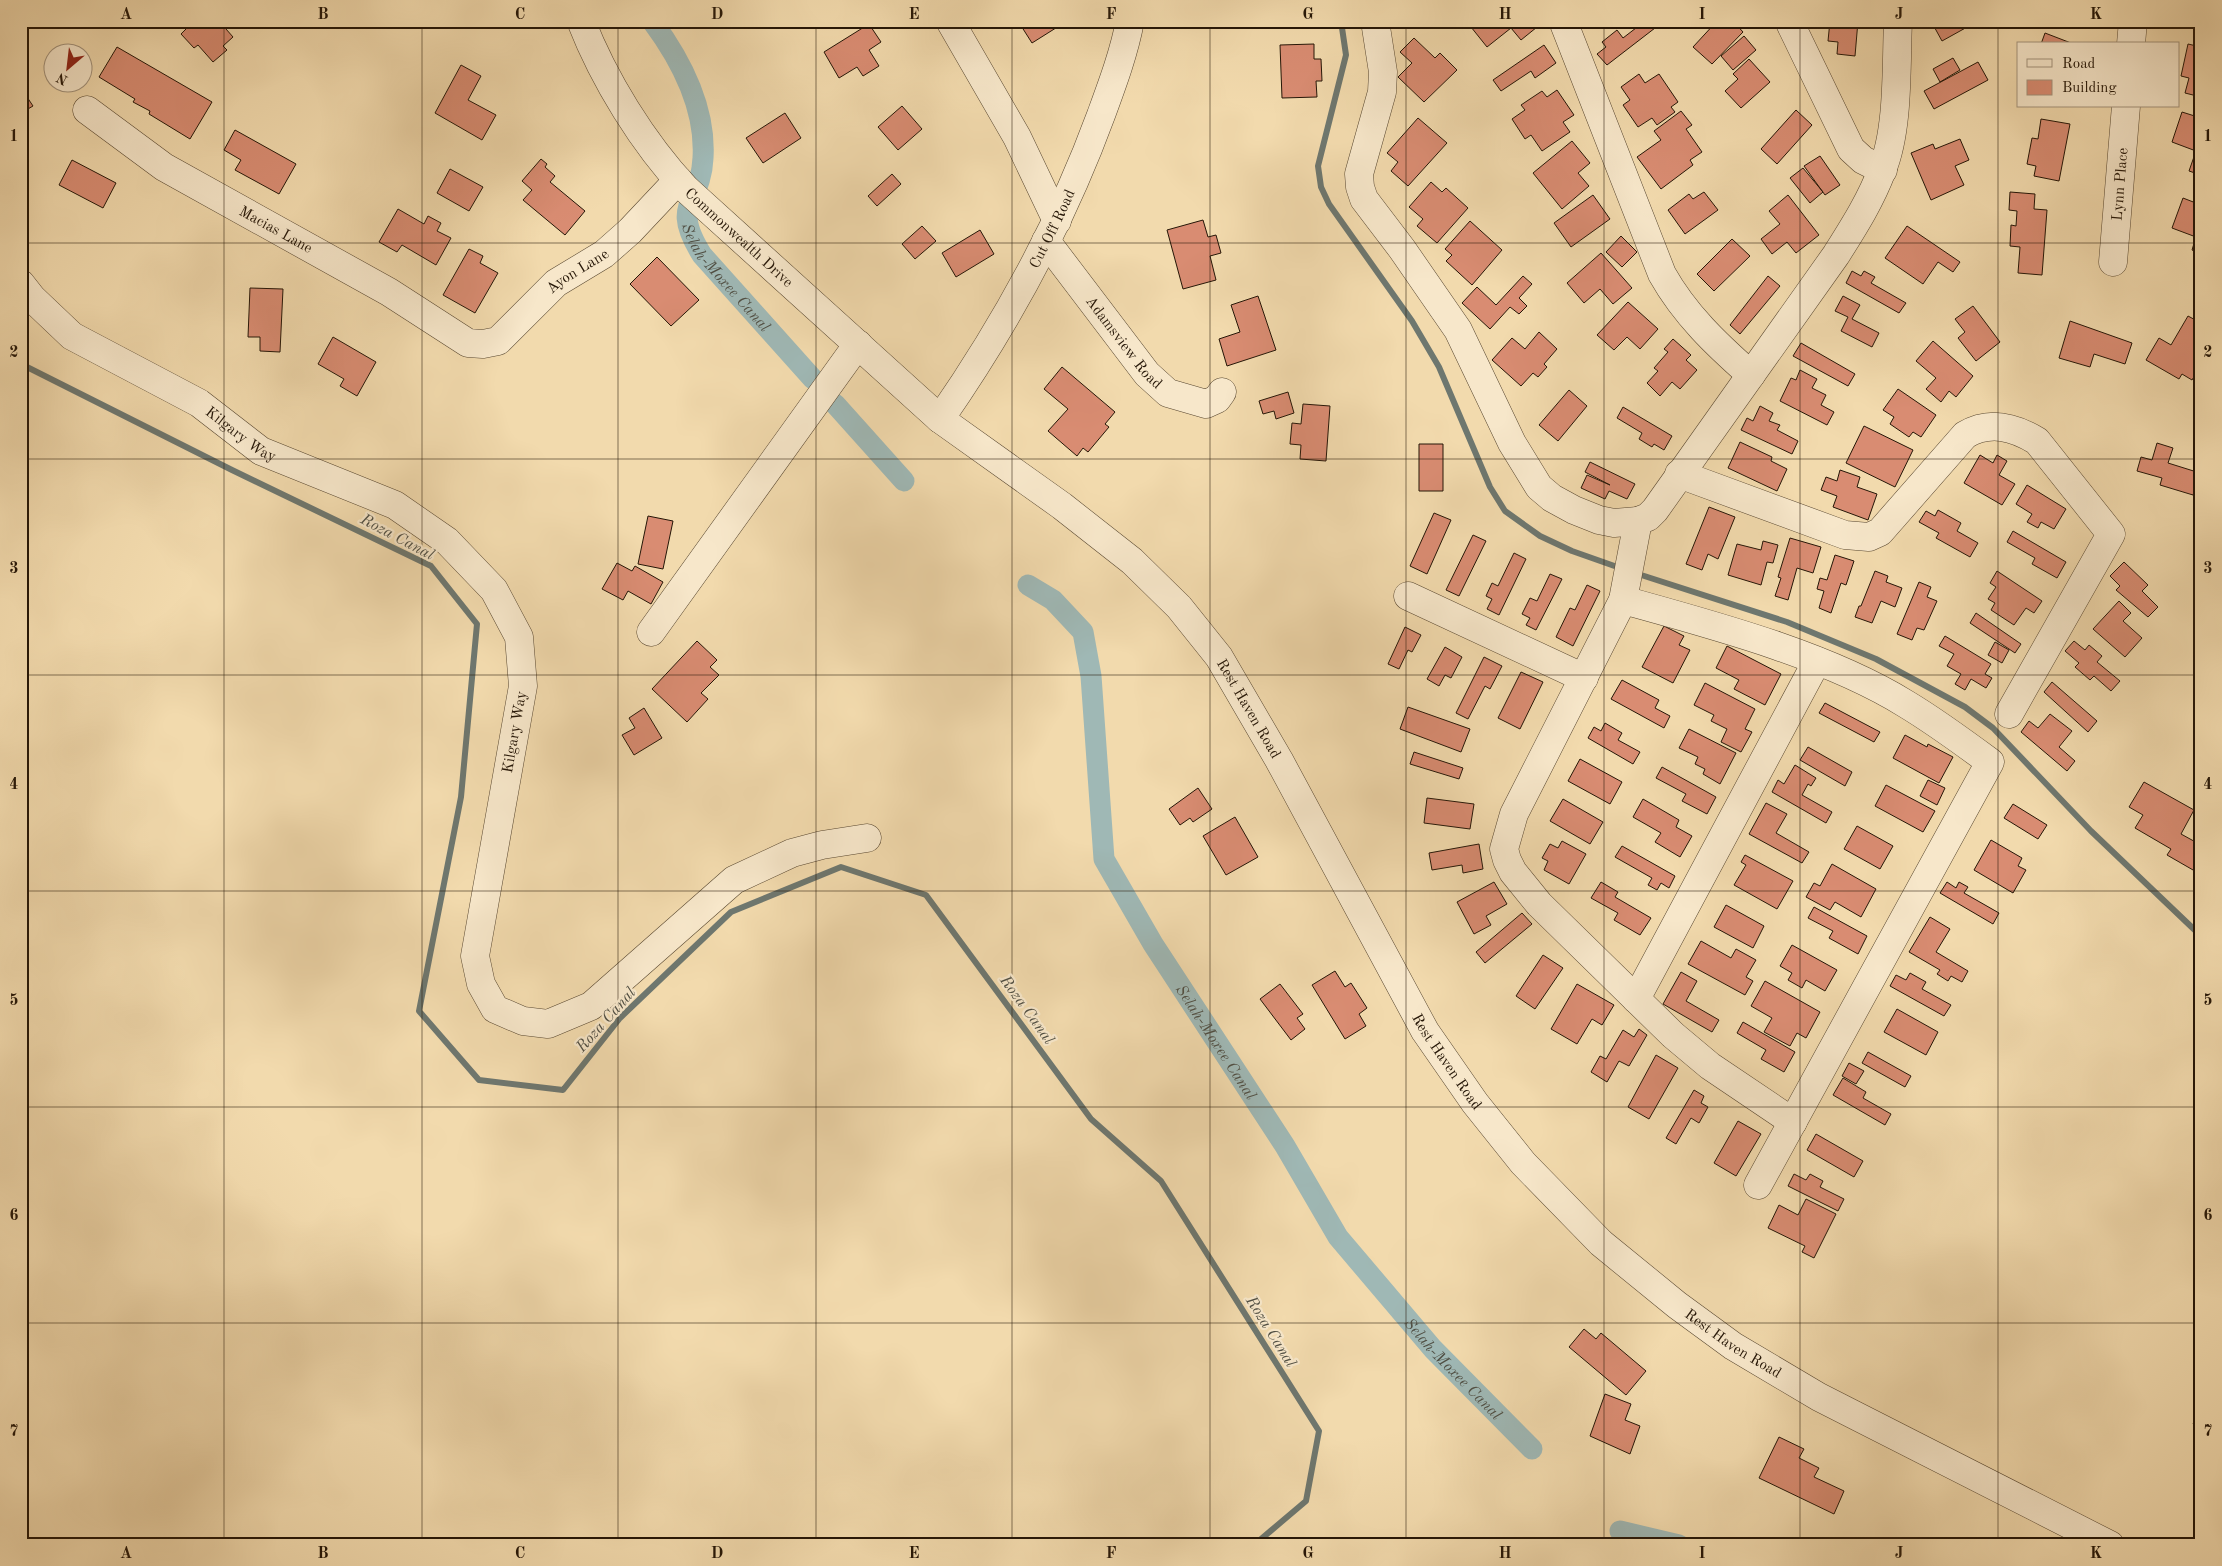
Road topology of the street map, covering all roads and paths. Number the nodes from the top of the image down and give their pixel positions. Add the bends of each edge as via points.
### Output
1 (581, 21) edge
2 (950, 21) edge
3 (1130, 21) edge
4 (1375, 21) edge
5 (1563, 21) edge
6 (1788, 21) edge
7 (1898, 21) edge
8 (2133, 21) edge
9 (2131, 42) edge
10 (2126, 108) edge
11 (87, 110) dead end
12 (1883, 170) junction
13 (689, 192) junction
14 (1051, 231) junction
15 (2113, 262) dead end
16 (21, 284) edge
17 (468, 344) joint
18 (858, 344) junction
19 (1751, 375) junction
20 (1222, 392) dead end
21 (940, 419) junction
22 (1679, 474) junction
23 (1638, 521) junction
24 (1408, 596) dead end
25 (1622, 600) junction
26 (651, 632) dead end
27 (1817, 661) junction
28 (1584, 678) junction
29 (2009, 714) dead end
30 (867, 838) dead end
31 (1636, 999) junction
32 (1794, 1122) junction
33 (1758, 1185) dead end
34 (2110, 1545) edge

1 - 13 street, Commonwealth Drive via 593,52 649,146
2 - 14 street, Adamsview Road via 1017,137
3 - 14 street, Cut Off Road via 1092,139
4 - 23 street via 1383,72 1382,92 1359,174 1364,199 1458,330 1512,443 1539,487 1574,510 1599,520 1614,523
5 - 19 street via 1662,274 1686,311
6 - 12 street via 1851,149 1863,160
7 - 12 street via 1892,134
8 - 9 street
10 - 15 street, Lynn Place
11 - 17 street, Macias Lane via 164,167 389,292
12 - 19 street via 1836,255
13 - 17 street, Ayon Lane via 623,237 604,254 556,283 498,341
13 - 18 street, Commonwealth Drive
14 - 20 street, Adamsview Road via 1147,374 1168,393 1206,404 1217,400
14 - 21 street, Cut Off Road via 1020,294 983,357
16 - 30 street, Kilgary Way via 72,336 199,403 261,451 395,505 447,541 494,590 519,637 522,686 476,956 481,984 495,1009 523,1021 548,1024 591,1006 734,880 792,853
18 - 21 street, Commonwealth Drive
18 - 26 street
19 - 22 street
21 - 34 street, Rest Haven Road via 1062,506 1132,562 1179,606 1219,657 1279,760 1425,1031 1523,1163 1601,1243 1677,1305 1758,1362 1819,1397
22 - 23 street via 1655,510
22 - 29 street via 1845,535 1869,537 1880,532 1965,435 1976,428 2004,426 2036,441 2111,534
23 - 25 street
24 - 28 street
25 - 27 street
25 - 28 street
27 - 31 street
27 - 32 street via 1905,703 1990,762
28 - 31 street via 1514,814 1504,848 1513,872 1540,904
31 - 32 street via 1710,1066
32 - 33 street

